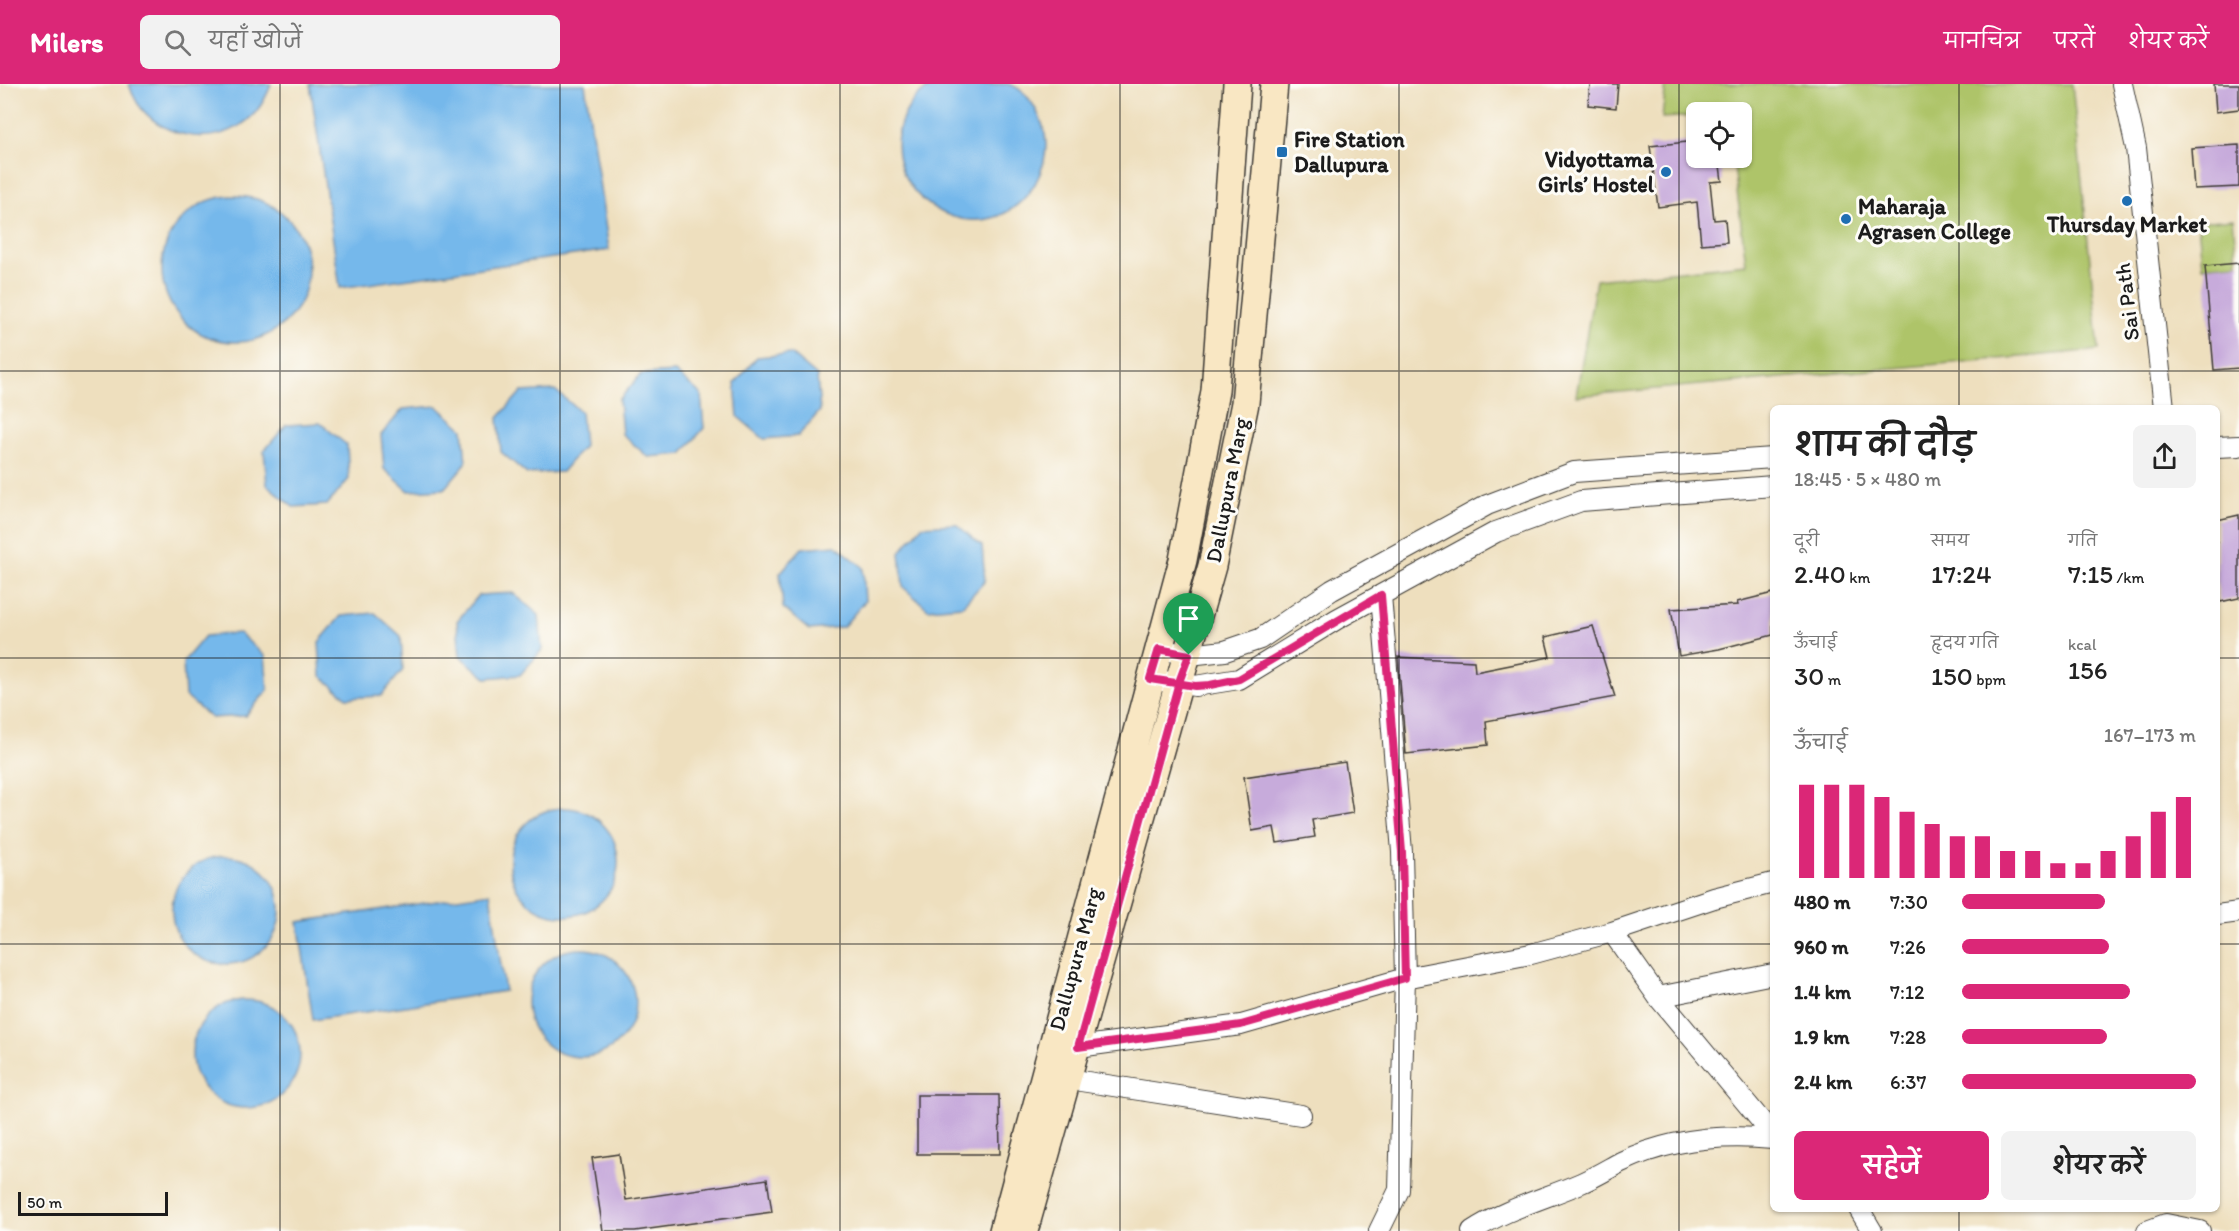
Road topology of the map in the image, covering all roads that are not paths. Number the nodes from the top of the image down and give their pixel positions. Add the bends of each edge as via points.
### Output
1 (1237, 84) edge
2 (1274, 84) edge
3 (2122, 84) edge
4 (2164, 405) edge
5 (2239, 446) edge
6 (2220, 447) edge
7 (1770, 458) edge
8 (1770, 486) edge
9 (1381, 595) junction
10 (1159, 649) junction
11 (1189, 655) junction
12 (1150, 679) junction
13 (1179, 682) junction
14 (1770, 884) edge
15 (2239, 912) edge
16 (2220, 915) edge
17 (1612, 932) junction
18 (1770, 975) edge
19 (1405, 978) junction
20 (1658, 997) junction
21 (1078, 1047) junction
22 (1068, 1079) junction
23 (1301, 1115) dead end
24 (1770, 1133) edge
25 (1770, 1137) edge
26 (1860, 1212) edge
27 (1003, 1231) edge
28 (1024, 1231) edge
29 (1379, 1231) edge
30 (1472, 1231) edge
31 (1872, 1231) edge
32 (2147, 1231) edge
33 (2200, 1231) edge

1 - 10 main road, Dallupura Marg via 1215,391 1183,560
2 - 11 main road, Dallupura Marg via 1245,403 1212,566
3 - 4 street, Sai Path via 2136,148
5 - 6 street
7 - 11 street via 1574,472 1487,505 1332,590 1260,639 1225,651
8 - 9 street via 1581,501 1496,532
9 - 13 street via 1239,679 1210,685
9 - 19 street via 1402,852
10 - 11 street
10 - 12 main road, Dallupura Marg
11 - 13 main road, Dallupura Marg
12 - 13 street
12 - 27 main road, Dallupura Marg
13 - 21 main road, Dallupura Marg
14 - 17 street
15 - 16 street
17 - 19 street via 1531,954
17 - 20 street
18 - 20 street
19 - 21 street via 1241,1025
19 - 29 street via 1399,1190
20 - 24 street
21 - 22 main road, Dallupura Marg
22 - 23 street
22 - 28 main road, Dallupura Marg
25 - 30 street via 1738,1135 1677,1142 1493,1217
26 - 31 street
32 - 33 street via 2166,1224

